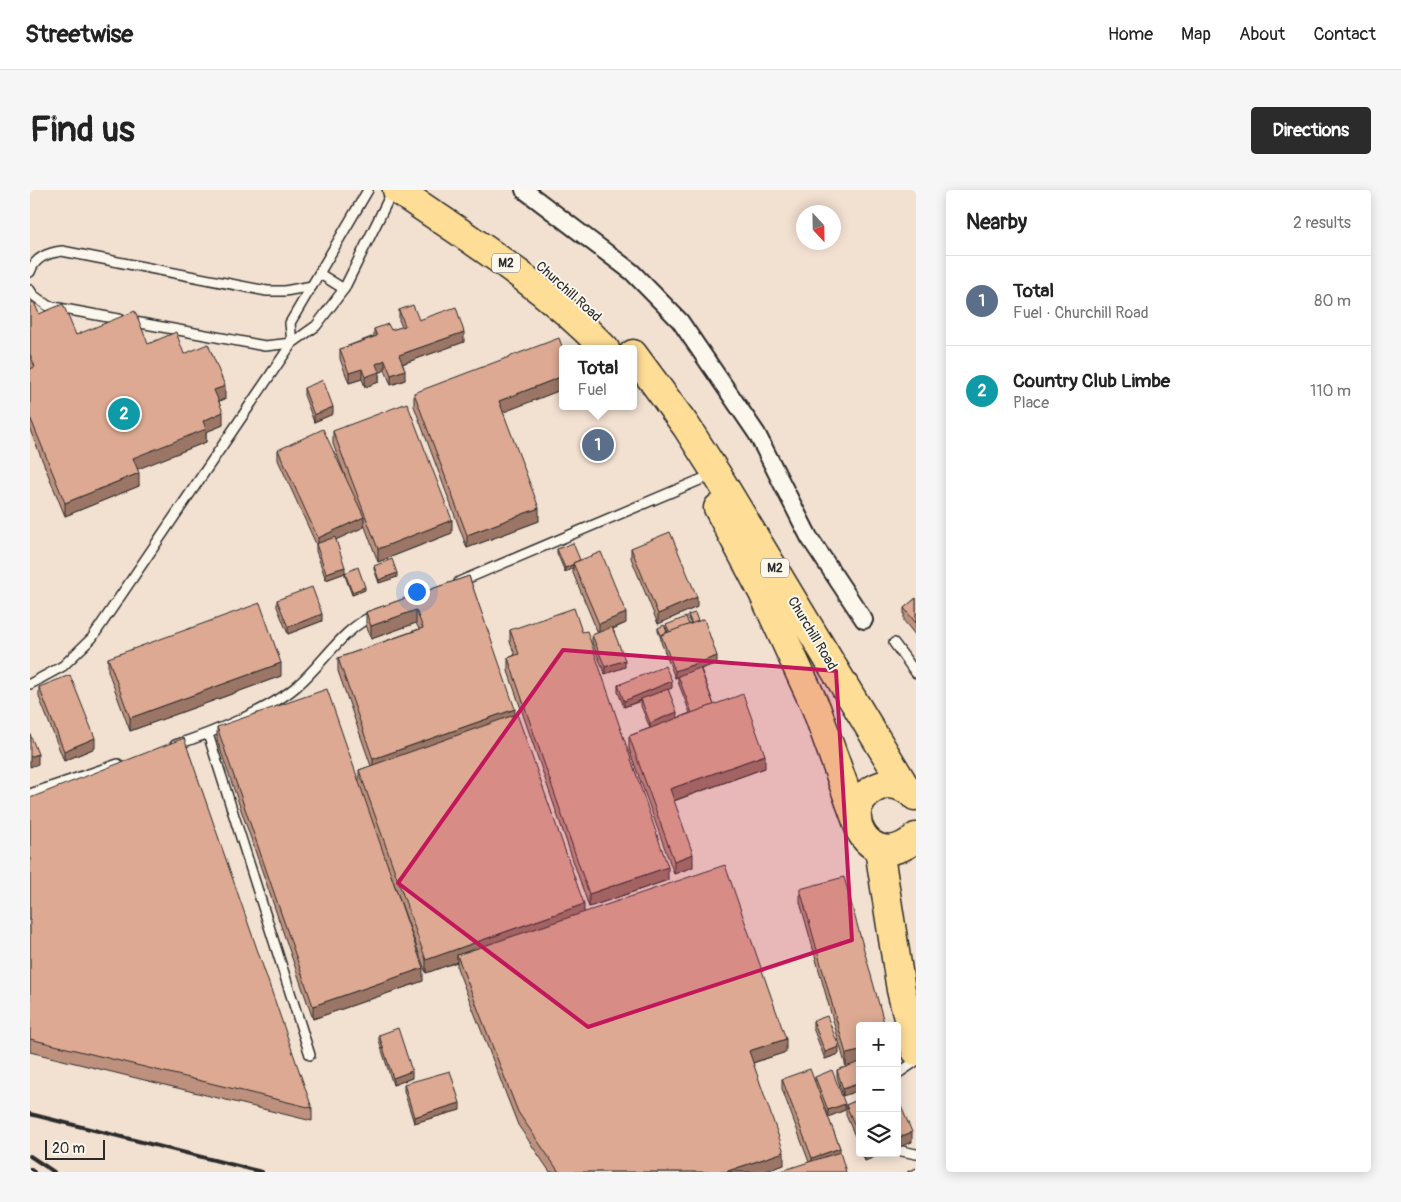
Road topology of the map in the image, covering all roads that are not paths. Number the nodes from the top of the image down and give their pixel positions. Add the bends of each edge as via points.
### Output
1 (368, 190) edge
2 (395, 190) edge
3 (430, 190) edge
4 (524, 190) edge
5 (30, 272) edge
6 (320, 274) junction
7 (312, 286) junction
8 (30, 290) edge
9 (344, 290) junction
10 (292, 342) junction
11 (601, 345) edge
12 (624, 345) edge
13 (637, 359) edge
14 (637, 385) edge
15 (710, 476) junction
16 (447, 587) edge
17 (386, 610) edge
18 (864, 620) dead end
19 (894, 643) dead end
20 (916, 673) edge
21 (30, 684) edge
22 (208, 734) junction
23 (170, 747) edge
24 (124, 762) edge
25 (911, 793) edge
26 (30, 794) edge
27 (856, 820) junction
28 (916, 837) edge
29 (879, 849) junction
30 (916, 1051) edge
31 (310, 1055) dead end
32 (916, 1061) edge
33 (901, 1071) edge
34 (901, 1151) edge
35 (916, 1154) edge

1 - 6 lane
2 - 9 lane
2 - 11 highway, Churchill Road / M2 via 522,274 578,320
3 - 12 highway, Churchill Road / M2 via 534,260 589,306
4 - 18 street via 632,272 680,321 757,434 809,537
5 - 7 lane via 39,259 51,252 62,251 267,291
6 - 7 lane
6 - 9 lane
7 - 10 lane via 290,323
8 - 10 lane via 48,306 264,346
9 - 10 lane via 316,326
10 - 21 lane via 92,638 63,666
13 - 15 highway, Churchill Road / M2 via 686,426
14 - 15 highway, Churchill Road / M2
15 - 16 lane
15 - 25 highway, Churchill Road / M2
15 - 27 highway, Churchill Road / M2 via 812,699
17 - 22 lane via 354,628 296,687
19 - 20 lane
22 - 23 lane
22 - 31 lane
24 - 26 lane
25 - 27 highway, Churchill Road via 895,784 872,789 863,797
27 - 29 highway, Churchill Road via 864,837
28 - 29 highway via 905,846
29 - 30 highway via 901,990
32 - 33 lane
34 - 35 lane

